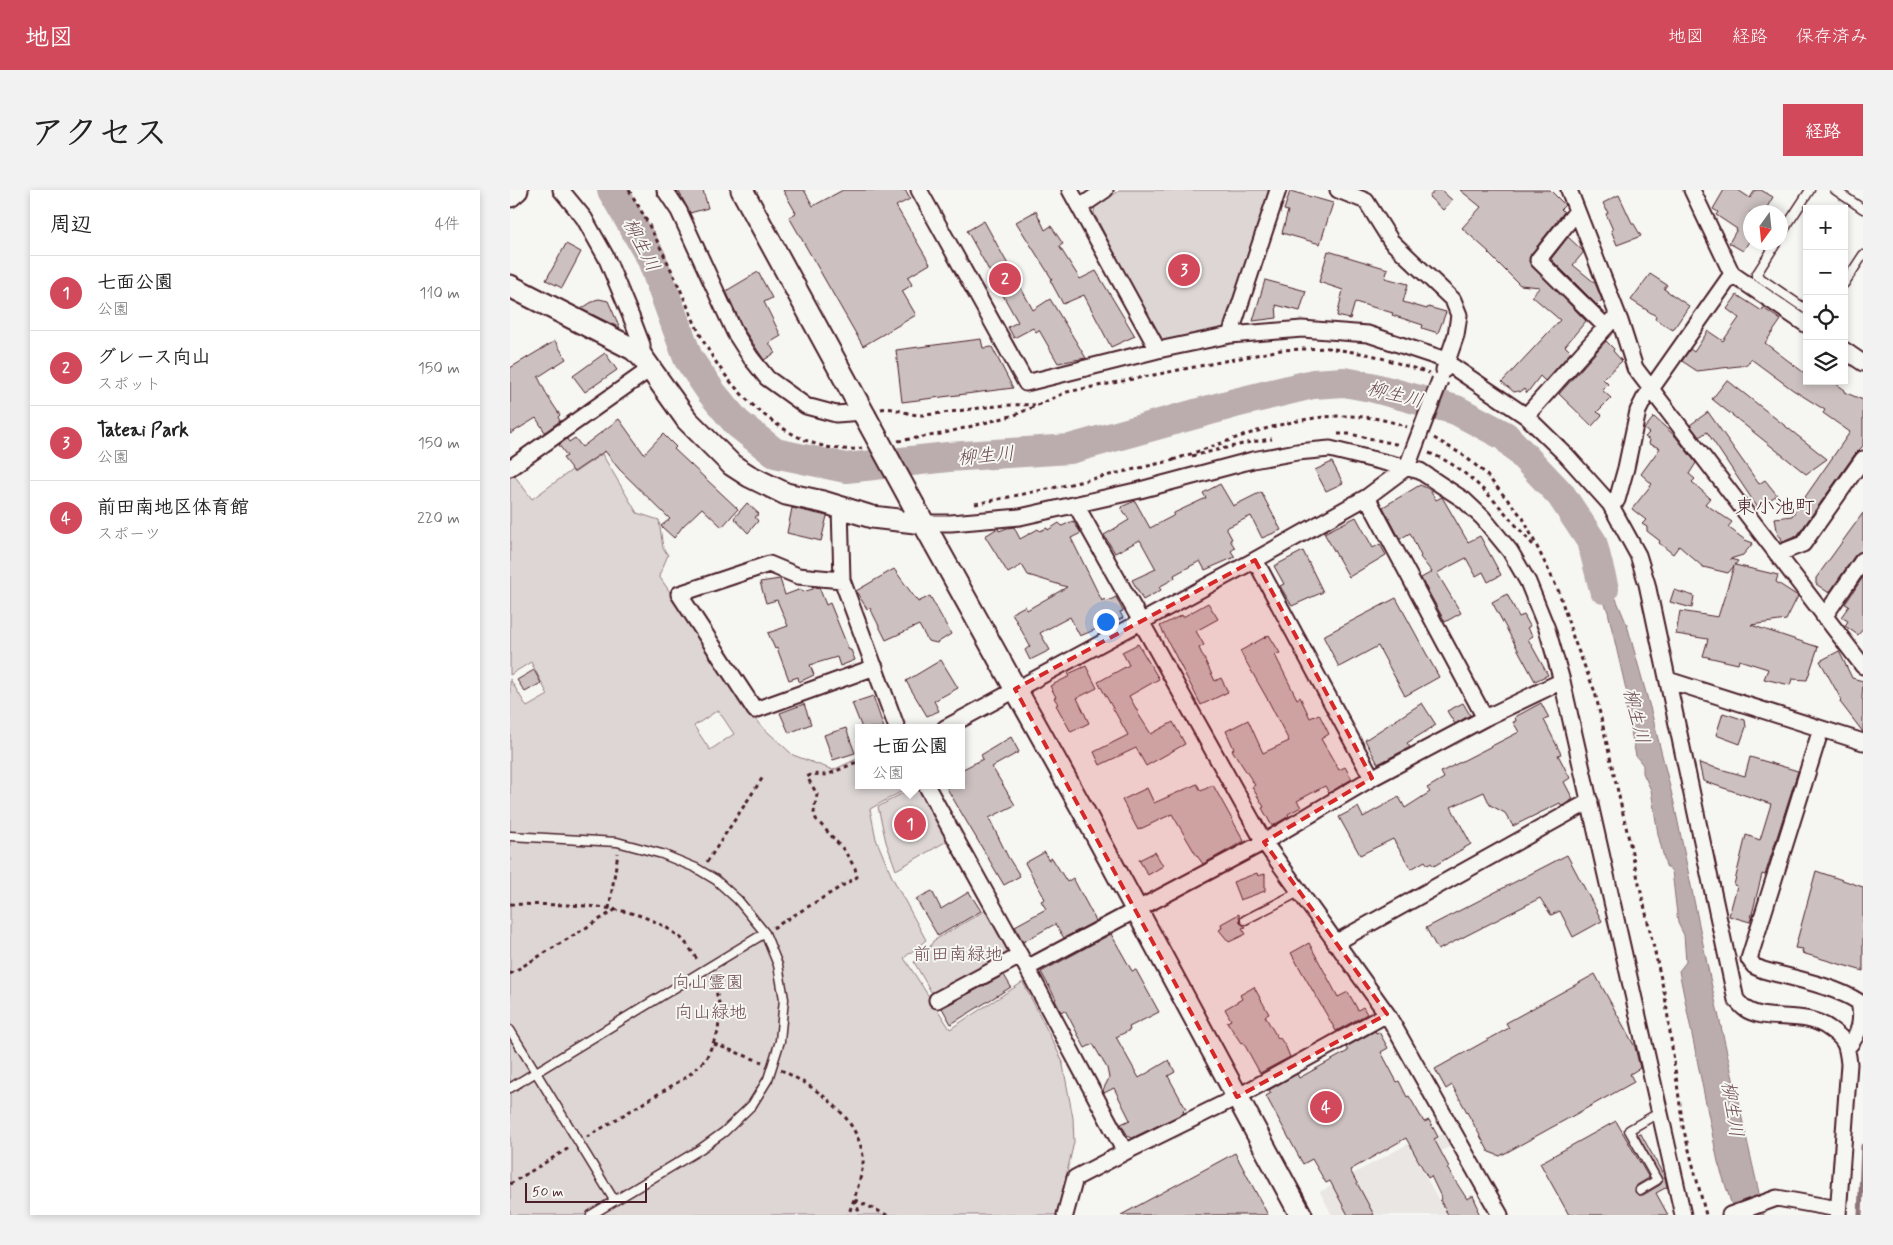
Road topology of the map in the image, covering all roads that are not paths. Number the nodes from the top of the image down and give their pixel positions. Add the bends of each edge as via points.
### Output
1 (517, 190) edge
2 (561, 190) edge
3 (665, 190) edge
4 (742, 190) edge
5 (919, 190) edge
6 (1070, 190) edge
7 (1105, 190) edge
8 (1278, 190) edge
9 (1338, 190) edge
10 (1569, 190) edge
11 (1692, 190) edge
12 (1810, 190) edge
13 (1835, 190) edge
14 (510, 196) edge
15 (1080, 206) junction
16 (1863, 209) edge
17 (1577, 211) junction
18 (1788, 224) edge
19 (1772, 250) edge
20 (1863, 255) edge
21 (1732, 274) junction
22 (1848, 278) edge
23 (510, 286) edge
24 (1803, 307) edge
25 (1617, 314) junction
26 (1803, 322) edge
27 (1606, 327) junction
28 (1230, 335) junction
29 (1158, 350) junction
30 (1848, 353) edge
31 (646, 363) junction
32 (1447, 363) junction
33 (1863, 363) edge
34 (1651, 388) junction
35 (864, 414) junction
36 (1526, 416) junction
37 (1863, 459) edge
38 (1407, 467) junction
39 (510, 468) edge
40 (1367, 497) junction
41 (1610, 504) junction
42 (1076, 505) junction
43 (840, 507) junction
44 (919, 514) junction
45 (1777, 554) junction
46 (1255, 560) junction
47 (1863, 560) edge
48 (842, 580) junction
49 (1824, 617) junction
50 (1141, 621) junction
51 (1863, 666) edge
52 (875, 667) junction
53 (1668, 680) junction
54 (1562, 681) junction
55 (1015, 689) junction
56 (1485, 718) junction
57 (896, 724) edge
58 (952, 724) edge
59 (1821, 729) junction
60 (1863, 742) edge
61 (1372, 778) junction
62 (928, 789) edge
63 (1590, 801) junction
64 (510, 836) edge
65 (1264, 842) junction
66 (1299, 892) junction
67 (1137, 910) junction
68 (1245, 920) dead end
69 (765, 933) junction
70 (1335, 943) junction
71 (1023, 962) junction
72 (937, 1000) dead end
73 (1387, 1014) junction
74 (510, 1030) edge
75 (1848, 1048) junction
76 (536, 1072) junction
77 (510, 1088) edge
78 (1237, 1098) junction
79 (1660, 1112) junction
80 (1125, 1152) junction
81 (1640, 1190) dead end
82 (614, 1200) junction
83 (1838, 1212) edge
84 (591, 1215) edge
85 (1065, 1215) edge
86 (1301, 1215) edge
87 (1500, 1215) edge
88 (1684, 1215) edge
89 (1730, 1215) edge

1 - 14 street
2 - 31 street via 584,218 606,257 642,345
3 - 35 street via 679,211 735,333 767,378 806,406 836,414
4 - 35 street
5 - 29 street via 1026,382
6 - 15 street
7 - 15 street
8 - 28 street
9 - 32 street via 1366,201 1391,241 1453,300 1459,315
10 - 17 street
11 - 21 street
12 - 18 lane
13 - 16 lane
15 - 29 street
17 - 25 street
17 - 27 street via 1538,260
19 - 24 lane via 1756,275
20 - 22 lane
21 - 26 street
21 - 34 street
23 - 31 street via 633,349
25 - 27 street
25 - 34 street via 1635,368
27 - 36 street
28 - 29 street
28 - 32 street via 1302,329 1368,334
30 - 33 street
31 - 39 street
31 - 43 street via 687,420 732,465 769,488
32 - 36 street
32 - 38 street, bridge via 1435,379 1422,439
34 - 41 street via 1638,411 1617,500
34 - 45 street
35 - 44 street, bridge
36 - 41 street
37 - 45 street via 1803,544
38 - 40 street
38 - 42 street via 1318,449 1253,460
38 - 54 street via 1420,471 1464,500 1501,539 1528,582
40 - 46 street
40 - 56 street
41 - 53 street via 1643,570
42 - 44 street via 1020,517 951,523
42 - 50 street
43 - 44 street via 872,518
43 - 48 street
44 - 55 street
45 - 49 street
46 - 50 street
46 - 61 street
47 - 49 street
48 - 52 street
48 - 52 street via 798,576 769,564 679,594 755,710
49 - 51 street
50 - 55 street
50 - 65 street
52 - 57 street
53 - 59 street
53 - 75 street via 1736,1000 1745,1009 1762,1015 1794,1016 1821,1022 1842,1037
54 - 56 street
54 - 63 street
55 - 58 street
55 - 67 street
56 - 61 street
59 - 60 street
59 - 75 street via 1749,959 1763,970 1834,990 1860,1002 1862,1014 1857,1038
61 - 65 street
62 - 71 street
63 - 70 street
63 - 79 street
64 - 69 lane via 619,842 662,854 716,880 738,900
65 - 66 street
65 - 67 street
66 - 68 lane
66 - 70 street
67 - 71 street
67 - 78 street
69 - 76 lane
69 - 82 lane via 778,965 784,999 780,1040 768,1079 752,1105 724,1132
70 - 73 street
71 - 72 street
71 - 80 street
73 - 78 street
73 - 87 street
74 - 76 lane
75 - 83 street
76 - 77 lane
76 - 82 lane
78 - 80 street
78 - 86 street
79 - 81 lane via 1626,1131 1634,1138 1657,1180
79 - 88 street
80 - 85 street via 1075,1178
82 - 84 lane
83 - 89 street via 1777,1198

